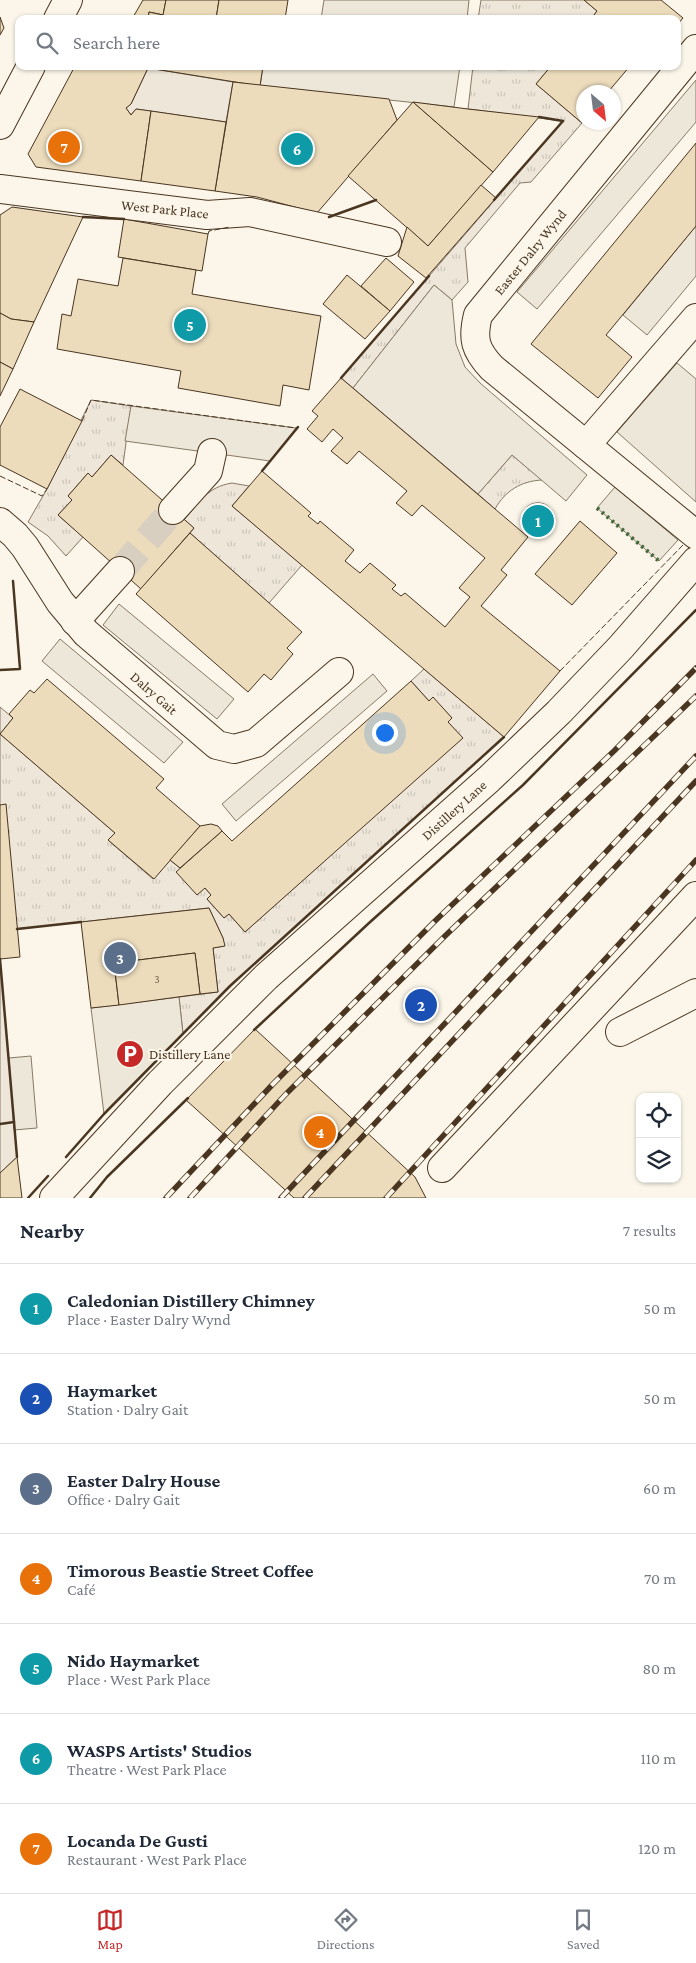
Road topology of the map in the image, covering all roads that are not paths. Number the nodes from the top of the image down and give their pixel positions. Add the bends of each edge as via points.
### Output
1 (68, 0) edge
2 (60, 15) edge
3 (696, 49) edge
4 (681, 67) edge
5 (29, 70) edge
6 (679, 70) edge
7 (0, 125) edge
8 (0, 189) edge
9 (388, 242) dead end
10 (696, 318) edge
11 (586, 445) junction
12 (212, 453) dead end
13 (173, 510) tunnel mouth
14 (0, 522) edge
15 (696, 535) edge
16 (696, 562) edge
17 (120, 571) tunnel mouth
18 (75, 622) junction
19 (339, 672) dead end
20 (696, 896) edge
21 (696, 993) edge
22 (620, 1032) dead end
23 (442, 1168) dead end
24 (54, 1198) edge

1 - 2 street
3 - 4 street, Easter Dalry Wynd
5 - 7 street
6 - 11 street, Easter Dalry Wynd via 478,315 475,336 481,356
8 - 9 street, West Park Place via 206,215 250,212
10 - 11 street
11 - 15 street, Easter Dalry Wynd
12 - 13 street via 208,471
14 - 18 street, Dalry Gait via 25,547
16 - 24 street, Distillery Lane via 559,712 489,779 266,977 160,1083
17 - 18 street
18 - 19 street, Dalry Gait via 208,739 226,748 256,743
20 - 23 street
21 - 22 street

